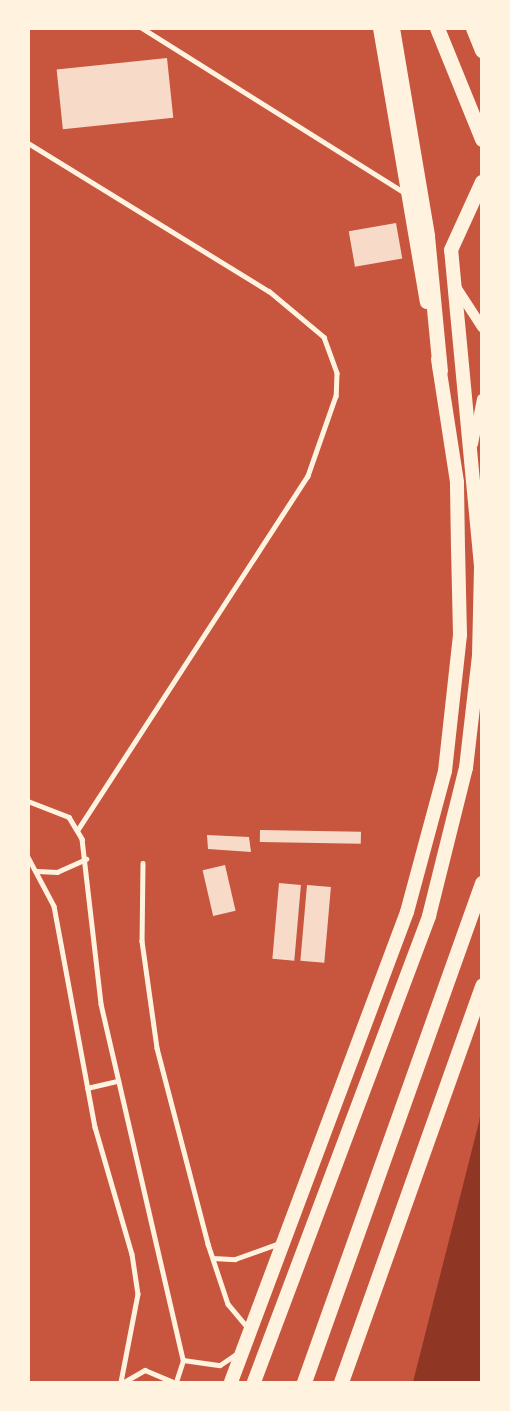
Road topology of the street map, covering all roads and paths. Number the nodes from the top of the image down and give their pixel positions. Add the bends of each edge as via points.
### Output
1 (142, 28) edge
2 (437, 28) edge
3 (473, 28) edge
4 (385, 32) edge
5 (482, 50) edge
6 (482, 139) edge
7 (28, 143) edge
8 (482, 182) edge
9 (407, 194) junction
10 (452, 279) junction
11 (482, 327) edge
12 (440, 370) junction
13 (482, 399) edge
14 (473, 444) junction
15 (28, 801) edge
16 (78, 830) junction
17 (28, 857) edge
18 (86, 859) junction
19 (144, 863) dead end
20 (37, 871) junction
21 (482, 883) edge
22 (482, 985) edge
23 (118, 1082) junction
24 (87, 1088) junction
25 (287, 1239) junction
26 (213, 1258) junction
27 (251, 1330) junction
28 (246, 1345) junction
29 (183, 1360) junction
30 (123, 1383) edge
31 (174, 1383) edge
32 (231, 1383) edge
33 (254, 1383) edge
34 (304, 1383) edge
35 (341, 1383) edge

1 - 9 lane
2 - 6 highway
3 - 5 highway
4 - 9 main road
4 - 12 highway via 427,236
7 - 16 lane via 269,291 324,338 337,373 336,396 308,476
8 - 10 main road via 451,250
9 - 12 main road
10 - 11 street
10 - 14 main road
12 - 25 main road via 457,482 459,635 445,771 406,912
13 - 14 street
14 - 33 main road via 481,566 479,656 453,833 396,1013
15 - 16 lane via 69,817
16 - 18 lane
17 - 20 lane
18 - 20 lane via 57,872
18 - 23 lane via 101,1004
19 - 26 lane via 142,941 157,1048
20 - 24 lane via 54,906
21 - 34 highway
22 - 35 highway
23 - 24 lane
23 - 29 lane
24 - 30 lane via 138,1294
25 - 26 lane via 250,1256
25 - 27 main road
26 - 27 lane via 228,1304
27 - 28 main road
28 - 29 lane via 220,1365
28 - 32 main road
29 - 31 lane
30 - 31 lane via 145,1370

